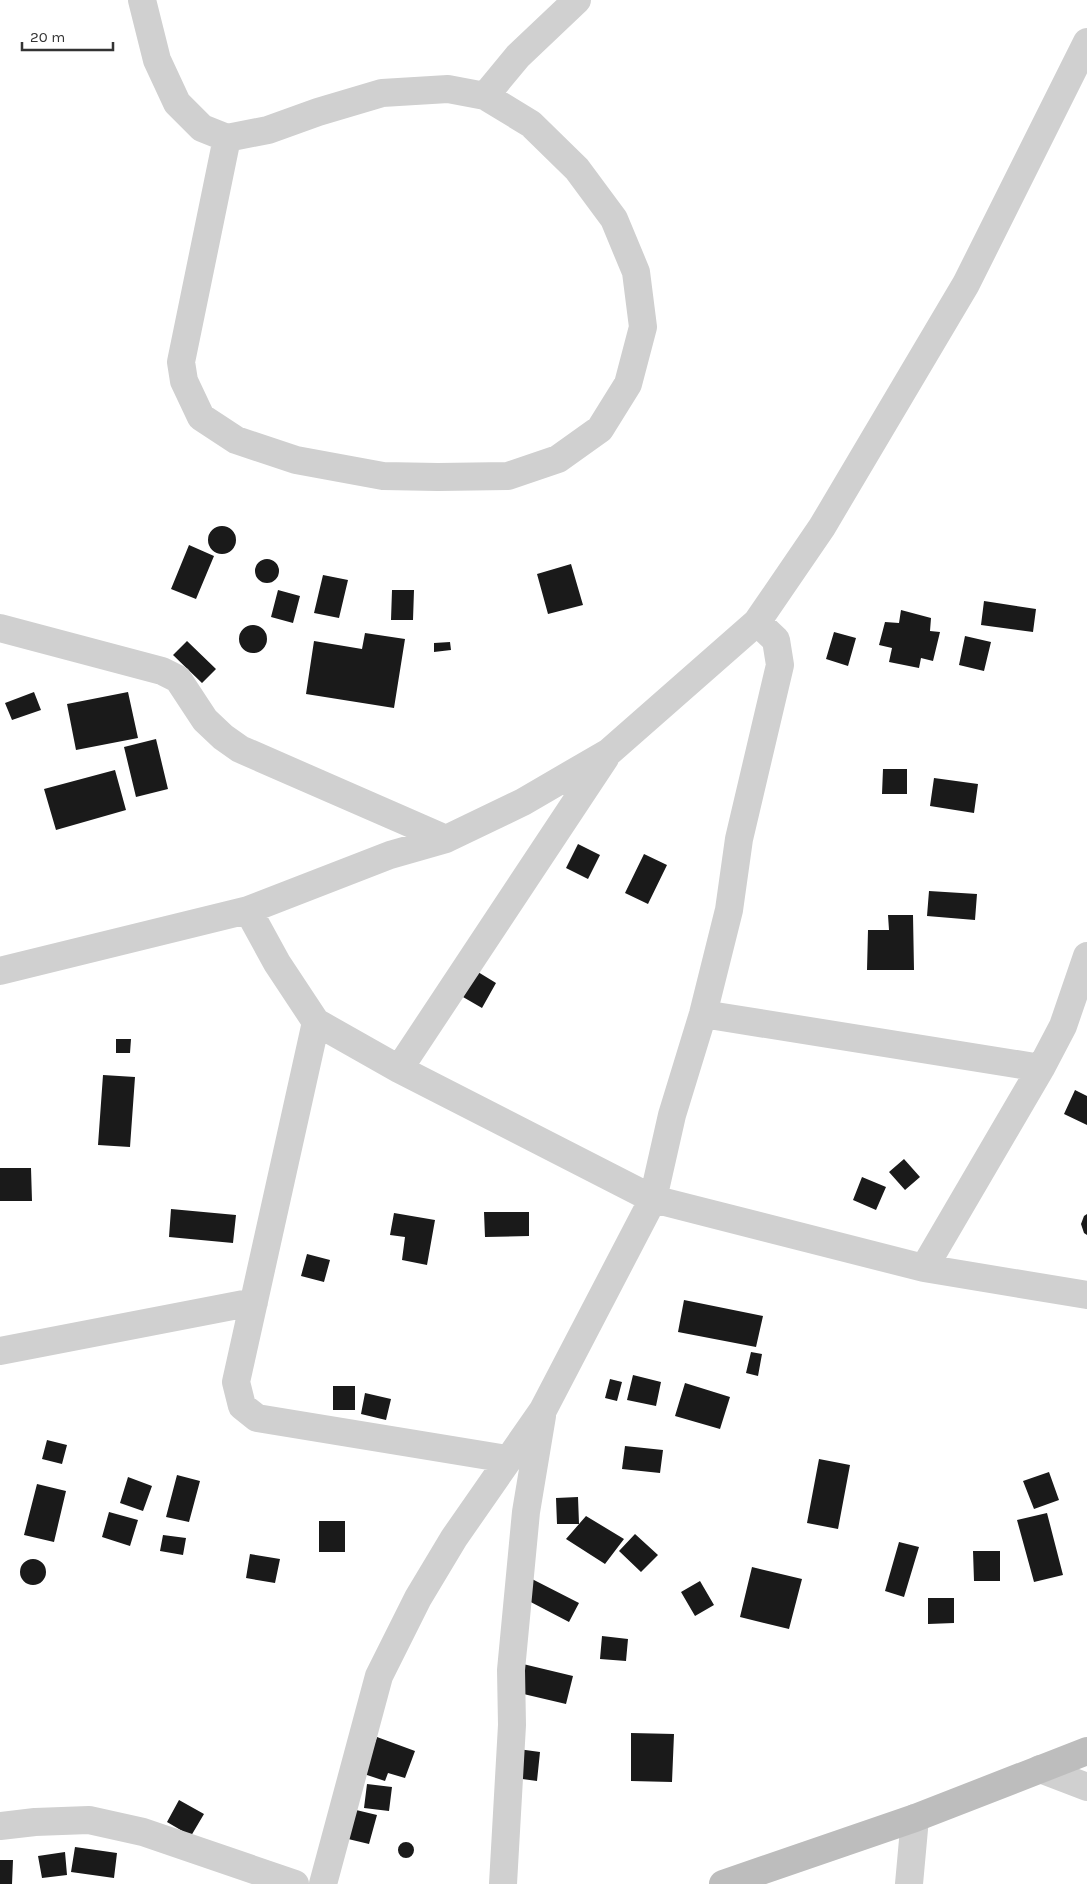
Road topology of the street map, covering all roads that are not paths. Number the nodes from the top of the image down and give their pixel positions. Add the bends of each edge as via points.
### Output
1 (142, 0) edge
2 (577, 0) edge
3 (1087, 42) edge
4 (485, 96) junction
5 (227, 138) junction
6 (757, 622) junction
7 (0, 628) edge
8 (609, 752) junction
9 (446, 839) junction
10 (248, 910) junction
11 (1087, 956) edge
12 (0, 971) edge
13 (703, 1014) junction
14 (316, 1022) junction
15 (1041, 1068) junction
16 (399, 1069) junction
17 (654, 1199) junction
18 (924, 1268) junction
19 (1087, 1295) edge
20 (254, 1302) junction
21 (0, 1351) edge
22 (543, 1410) junction
23 (507, 1459) junction
24 (1087, 1751) edge
25 (1040, 1769) junction
26 (1087, 1787) edge
27 (915, 1818) junction
28 (0, 1826) edge
29 (295, 1884) edge
30 (323, 1884) edge
31 (503, 1884) edge
32 (723, 1884) edge
33 (909, 1884) edge

1 - 5 street via 157,60 177,103 202,128
2 - 4 street via 518,56
3 - 6 street via 966,284 822,527
4 - 5 street via 448,89 382,93 268,130
4 - 5 street via 531,124 577,169 614,219 636,272 643,327 628,384 600,429 558,459 508,476 392,477 296,460 236,440 201,417 184,381 180,362
6 - 8 street
6 - 13 street via 776,640 780,664 739,839 729,910
7 - 9 street via 162,671 178,679 205,720 240,749
8 - 9 street via 524,802
8 - 16 street
9 - 10 street via 390,855
10 - 12 street
10 - 14 street via 277,963
11 - 15 street via 1063,1026
13 - 15 street
13 - 17 street via 672,1114
14 - 16 street
14 - 20 street
15 - 18 street
16 - 17 street
17 - 18 street
17 - 22 street
18 - 19 street
20 - 21 street
20 - 23 street via 236,1382 242,1406 257,1418
22 - 23 street
22 - 31 street via 526,1512 511,1670 512,1725
23 - 30 street via 418,1598 379,1676
24 - 25 street
25 - 26 street
25 - 27 street
27 - 32 street
27 - 33 street
28 - 29 street via 89,1820 143,1832

